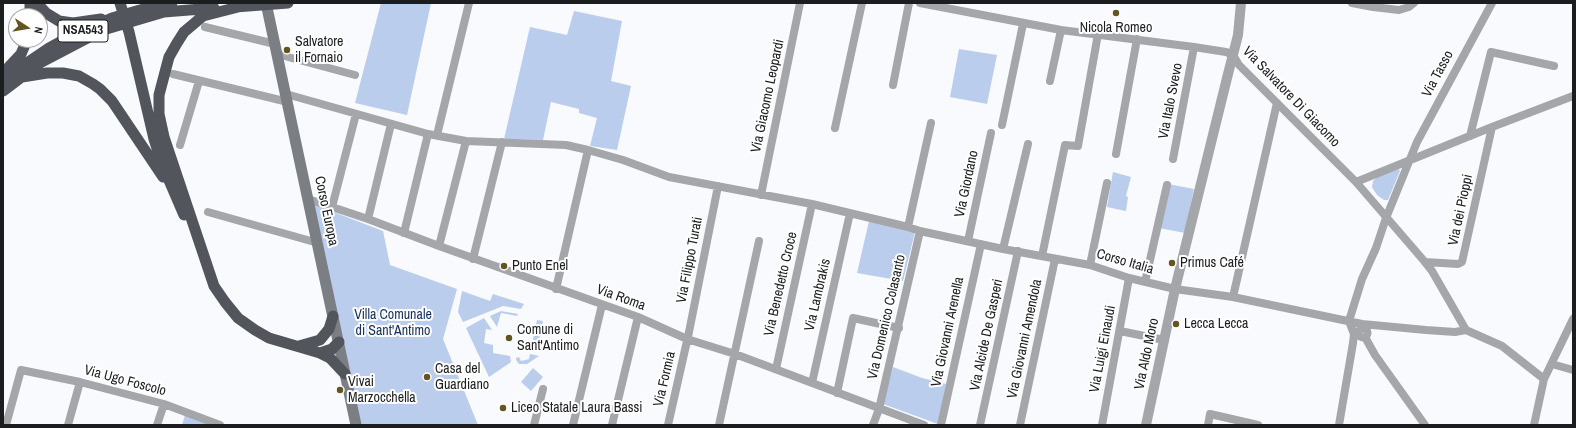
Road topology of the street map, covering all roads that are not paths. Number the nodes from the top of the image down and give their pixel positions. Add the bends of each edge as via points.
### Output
1 (120, 3) edge
2 (172, 3) edge
3 (266, 3) edge
4 (288, 3) edge
5 (469, 3) edge
6 (800, 3) edge
7 (862, 3) edge
8 (909, 3) edge
9 (920, 3) edge
10 (1241, 3) edge
11 (1352, 3) edge
12 (1414, 3) edge
13 (1492, 3) edge
14 (1373, 5) edge
15 (39, 6) edge
16 (242, 6) junction
17 (112, 18) junction
18 (1023, 24) junction
19 (204, 27) dead end
20 (1061, 30) junction
21 (1098, 34) junction
22 (1137, 39) junction
23 (1194, 47) junction
24 (24, 48) edge
25 (57, 49) junction
26 (276, 49) junction
27 (1233, 55) junction
28 (1554, 66) dead end
29 (3, 72) edge
30 (173, 74) dead end
31 (355, 75) dead end
32 (19, 78) junction
33 (3, 79) edge
34 (199, 80) junction
35 (1050, 81) dead end
36 (893, 85) dead end
37 (3, 91) edge
38 (1573, 96) edge
39 (287, 98) junction
40 (1276, 103) junction
41 (356, 114) junction
42 (931, 123) dead end
43 (391, 124) junction
44 (1002, 125) dead end
45 (1492, 127) junction
46 (835, 128) dead end
47 (991, 133) dead end
48 (428, 134) junction
49 (437, 135) junction
50 (1470, 136) junction
51 (466, 141) junction
52 (502, 142) junction
53 (1028, 144) dead end
54 (180, 145) dead end
55 (588, 150) junction
56 (1116, 154) dead end
57 (1173, 159) dead end
58 (1410, 160) junction
59 (1356, 182) junction
60 (1107, 183) dead end
61 (170, 185) junction
62 (1167, 185) dead end
63 (718, 186) junction
64 (761, 195) junction
65 (308, 199) junction
66 (812, 204) junction
67 (332, 207) junction
68 (208, 212) dead end
69 (850, 213) junction
70 (1386, 218) junction
71 (368, 219) junction
72 (908, 227) junction
73 (920, 231) junction
74 (404, 233) junction
75 (759, 241) dead end
76 (968, 241) junction
77 (318, 244) junction
78 (981, 244) junction
79 (439, 246) junction
80 (1003, 249) junction
81 (1018, 251) junction
82 (203, 256) junction
83 (1042, 256) junction
84 (473, 259) junction
85 (1055, 259) junction
86 (1425, 262) junction
87 (1090, 265) junction
88 (1129, 278) junction
89 (1145, 282) junction
90 (556, 289) junction
91 (1175, 289) junction
92 (1233, 297) junction
93 (602, 305) junction
94 (333, 316) junction
95 (638, 317) junction
96 (1573, 319) edge
97 (1349, 321) junction
98 (899, 328) junction
99 (1466, 330) junction
100 (1120, 331) junction
101 (1362, 332) junction
102 (687, 339) junction
103 (320, 340) junction
104 (1164, 340) junction
105 (338, 342) junction
106 (1354, 343) junction
107 (298, 346) junction
108 (320, 353) junction
109 (735, 354) junction
110 (1552, 364) junction
111 (776, 369) junction
112 (1573, 370) edge
113 (346, 374) junction
114 (1544, 379) junction
115 (80, 382) junction
116 (812, 383) junction
117 (543, 389) dead end
118 (837, 393) junction
119 (164, 404) junction
120 (879, 409) junction
121 (6, 425) edge
122 (68, 425) edge
123 (157, 425) edge
124 (220, 425) edge
125 (356, 425) edge
126 (534, 425) edge
127 (573, 425) edge
128 (612, 425) edge
129 (668, 425) edge
130 (719, 425) edge
131 (873, 425) edge
132 (924, 425) edge
133 (941, 425) edge
134 (980, 425) edge
135 (1020, 425) edge
136 (1102, 425) edge
137 (1146, 425) edge
138 (1208, 425) edge
139 (1258, 425) edge
140 (1339, 425) edge
141 (1425, 425) edge
142 (1534, 425) edge

1 - 61 highway via 154,139
2 - 17 highway, NSA543
3 - 26 main road, Corso Europa
4 - 16 highway, NSA543
5 - 49 street
6 - 64 street, Via Giacomo Leopardi
7 - 46 street
8 - 36 street
9 - 18 street, Via Salvatore Di Giacomo
10 - 27 street, Via Aldo Moro via 1240,25
11 - 14 street
12 - 14 street via 1399,10
13 - 58 street, Via Tasso via 1446,86
15 - 17 highway via 50,17 63,22
16 - 25 highway, NSA543 via 164,12 103,30
16 - 82 highway via 203,16 184,32 169,57 159,95 159,114 164,137
17 - 25 highway, NSA543
18 - 20 street, Via Salvatore Di Giacomo
18 - 44 street
19 - 26 street
20 - 21 street, Via Salvatore Di Giacomo
20 - 35 street
21 - 22 street, Via Salvatore Di Giacomo
21 - 83 street via 1078,146 1065,145
22 - 23 street, Via Salvatore Di Giacomo
22 - 56 street
23 - 27 street, Via Salvatore Di Giacomo
23 - 57 street, Via Italo Svevo
24 - 29 highway
25 - 32 highway
25 - 33 highway
26 - 31 street
26 - 39 main road, Corso Europa
27 - 40 street, Via Salvatore Di Giacomo via 1239,65
27 - 91 street, Via Aldo Moro
28 - 50 street via 1491,52
30 - 34 street, Corso Italia
32 - 37 highway
32 - 61 highway via 63,73 79,76 93,84 112,101
34 - 39 street, Corso Italia
34 - 54 street
38 - 45 street
39 - 41 street, Corso Italia
39 - 65 main road, Corso Europa
40 - 59 street, Via Salvatore Di Giacomo
40 - 92 street
41 - 43 street, Corso Italia
41 - 67 street
42 - 72 street
43 - 48 street, Corso Italia
43 - 71 street
45 - 50 street
45 - 86 street, Via dei Pioppi via 1462,262
47 - 76 street, Via Giordano
48 - 49 street, Corso Italia
48 - 74 street
49 - 51 street, Corso Italia
50 - 58 street
51 - 52 street, Corso Italia
51 - 79 street
52 - 55 street, Corso Italia via 566,145
52 - 84 street
53 - 80 street
55 - 63 street, Corso Italia via 670,177
55 - 90 street
58 - 59 street
58 - 70 street, Via Tasso
59 - 70 street, Via Salvatore Di Giacomo
60 - 87 street
61 - 82 highway
62 - 89 street
63 - 64 street, Corso Italia
63 - 102 street, Via Filippo Turati
64 - 66 street, Corso Italia
65 - 67 street, Via Roma
65 - 77 main road, Corso Europa
66 - 69 street, Corso Italia
66 - 111 street, Via Benedetto Croce
67 - 71 street, Via Roma
68 - 77 street
69 - 72 street, Corso Italia
69 - 116 street, Via Lambrakis
70 - 86 street, Via Salvatore Di Giacomo
70 - 97 street, Via Tasso
71 - 74 street, Via Roma
72 - 73 street, Corso Italia
73 - 76 street, Corso Italia
73 - 98 street, Via Domenico Colasanto
74 - 79 street, Via Roma
75 - 109 street
76 - 78 street, Corso Italia
77 - 94 main road, Corso Europa
78 - 80 street, Corso Italia
78 - 133 street, Via Giovanni Arenella
79 - 84 street, Via Roma
80 - 81 street, Corso Italia
81 - 83 street, Corso Italia
81 - 134 street, Via Alcide De Gasperi
82 - 107 highway via 214,286 238,318 269,338
83 - 85 street, Corso Italia
84 - 90 street, Via Roma
85 - 87 street, Corso Italia
85 - 135 street, Via Giovanni Amendola
86 - 99 street, Via Salvatore Di Giacomo
87 - 88 street, Corso Italia
88 - 89 street, Corso Italia
88 - 100 street, Via Luigi Einaudi
89 - 91 street, Corso Italia
90 - 93 street, Via Roma
91 - 92 street, Corso Italia
91 - 104 street, Via Aldo Moro
92 - 97 street, Corso Italia
93 - 95 street, Via Roma
93 - 127 street
94 - 103 highway via 329,329
94 - 105 main road, Corso Europa
95 - 102 street, Via Roma
95 - 128 street
96 - 110 street
97 - 101 street, Corso Italia
97 - 106 street
98 - 118 street via 853,318
98 - 120 street, Via Domenico Colasanto
99 - 101 street, Corso Italia
99 - 114 street via 1502,346
100 - 104 street
100 - 136 street, Via Luigi Einaudi
101 - 106 street
101 - 141 street via 1375,355
102 - 109 street, Via Roma
102 - 129 street, Via Formia
103 - 105 highway
103 - 107 highway
104 - 137 street, Via Aldo Moro
105 - 108 highway
105 - 113 main road, Corso Europa
106 - 140 street
107 - 108 highway
108 - 113 highway via 330,358
109 - 111 street, Via Roma
109 - 130 street
110 - 112 street
110 - 114 street
111 - 116 street, Via Roma
113 - 125 main road, Corso Europa
114 - 142 street
115 - 119 street, Via Ugo Foscolo
115 - 121 street, Via Ugo Foscolo via 21,370
115 - 122 street
116 - 118 street, Via Roma
117 - 126 street
118 - 120 street, Via Roma
119 - 123 street
119 - 124 street, Via Ugo Foscolo
120 - 131 street, Via Domenico Colasanto
120 - 132 street, Via Roma
138 - 139 street via 1210,414

